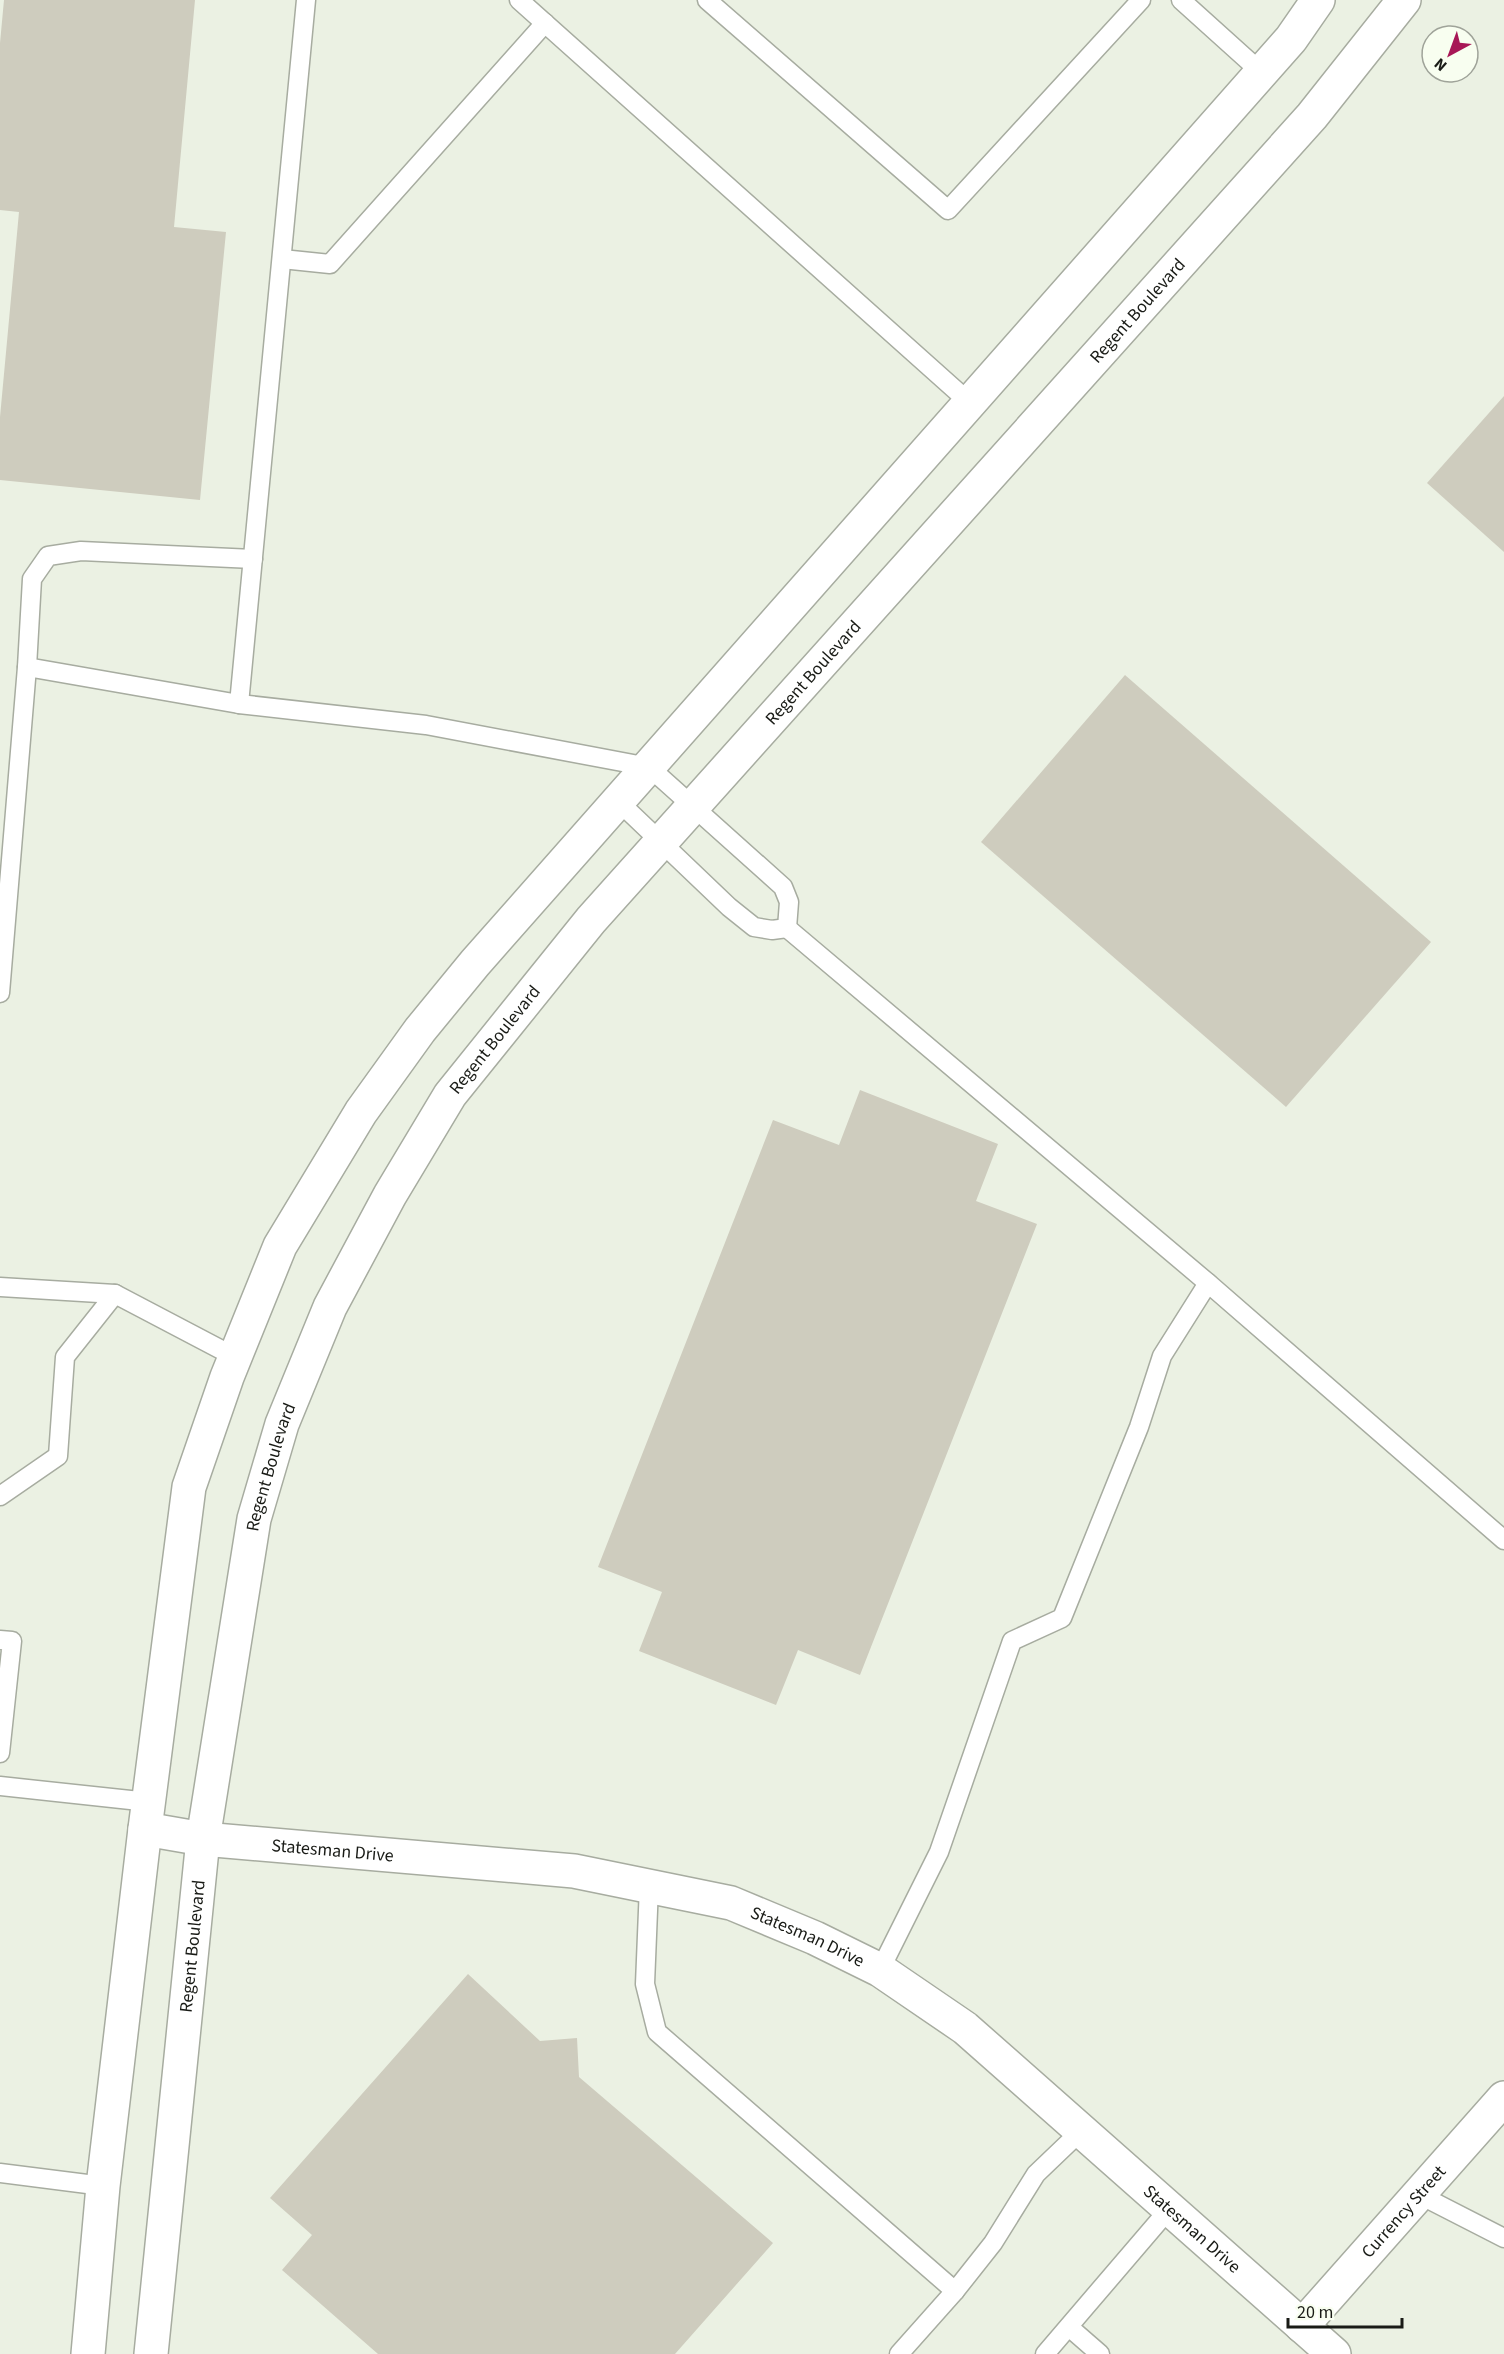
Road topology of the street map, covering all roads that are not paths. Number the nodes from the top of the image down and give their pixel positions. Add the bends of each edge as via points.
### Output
1 (306, 0) edge
2 (519, 0) edge
3 (707, 0) edge
4 (1141, 0) edge
5 (1181, 0) edge
6 (1318, 0) edge
7 (1404, 0) edge
8 (545, 23) junction
9 (1262, 73) junction
10 (282, 259) junction
11 (970, 403) junction
12 (253, 559) junction
13 (27, 667) junction
14 (239, 704) junction
15 (649, 767) junction
16 (618, 801) junction
17 (692, 807) junction
18 (661, 843) junction
19 (787, 928) junction
20 (0, 993) edge
21 (1208, 1283) junction
22 (0, 1287) edge
23 (115, 1294) junction
24 (235, 1357) junction
25 (0, 1496) edge
26 (1504, 1540) edge
27 (0, 1640) edge
28 (0, 1753) edge
29 (0, 1786) edge
30 (147, 1816) junction
31 (203, 1839) junction
32 (649, 1886) junction
33 (880, 1970) junction
34 (1504, 2097) edge
35 (1082, 2130) junction
36 (0, 2173) edge
37 (103, 2186) junction
38 (1418, 2194) junction
39 (1170, 2208) junction
40 (1504, 2238) edge
41 (955, 2291) junction
42 (1302, 2325) junction
43 (1069, 2327) junction
44 (88, 2354) edge
45 (151, 2354) edge
46 (898, 2354) edge
47 (1045, 2354) edge
48 (1100, 2354) edge
49 (1334, 2354) edge

1 - 10 lane
2 - 8 lane
3 - 4 lane via 948,210
5 - 9 lane
6 - 9 street via 1292,39
7 - 17 street, Regent Boulevard via 1312,116
8 - 10 lane via 330,264
8 - 11 lane
9 - 11 street
10 - 12 lane
11 - 15 street
12 - 13 lane via 81,551 48,556 32,579
12 - 14 lane
13 - 14 lane
13 - 20 lane
14 - 15 lane via 426,726
15 - 16 street
15 - 17 lane
16 - 18 lane
16 - 24 street via 420,1030 361,1112 280,1246
17 - 18 street, Regent Boulevard
17 - 19 lane via 783,887 789,902
18 - 19 lane via 754,927
18 - 31 street, Regent Boulevard via 591,920 450,1095 330,1307 282,1424 254,1519
19 - 21 lane
21 - 26 lane
21 - 33 lane via 1162,1356 1139,1427 1062,1618 1012,1641 939,1852
22 - 23 lane
23 - 24 lane
23 - 25 lane via 65,1357 58,1456
24 - 30 street via 189,1487
27 - 28 lane via 12,1641
29 - 30 lane
30 - 31 street, Statesman Drive
30 - 37 street
31 - 32 street, Statesman Drive via 574,1871
31 - 45 street, Regent Boulevard
32 - 33 street, Statesman Drive via 731,1903
32 - 41 lane via 645,1984 657,2032
33 - 35 street, Statesman Drive via 964,2028
34 - 38 street, Currency Street
35 - 39 street, Statesman Drive
35 - 41 lane via 1036,2175 993,2243
36 - 37 lane
37 - 44 street
38 - 40 lane
38 - 42 street, Currency Street
39 - 42 street, Statesman Drive
39 - 43 lane
41 - 46 lane
42 - 49 street, Statesman Drive
43 - 47 lane
43 - 48 lane

